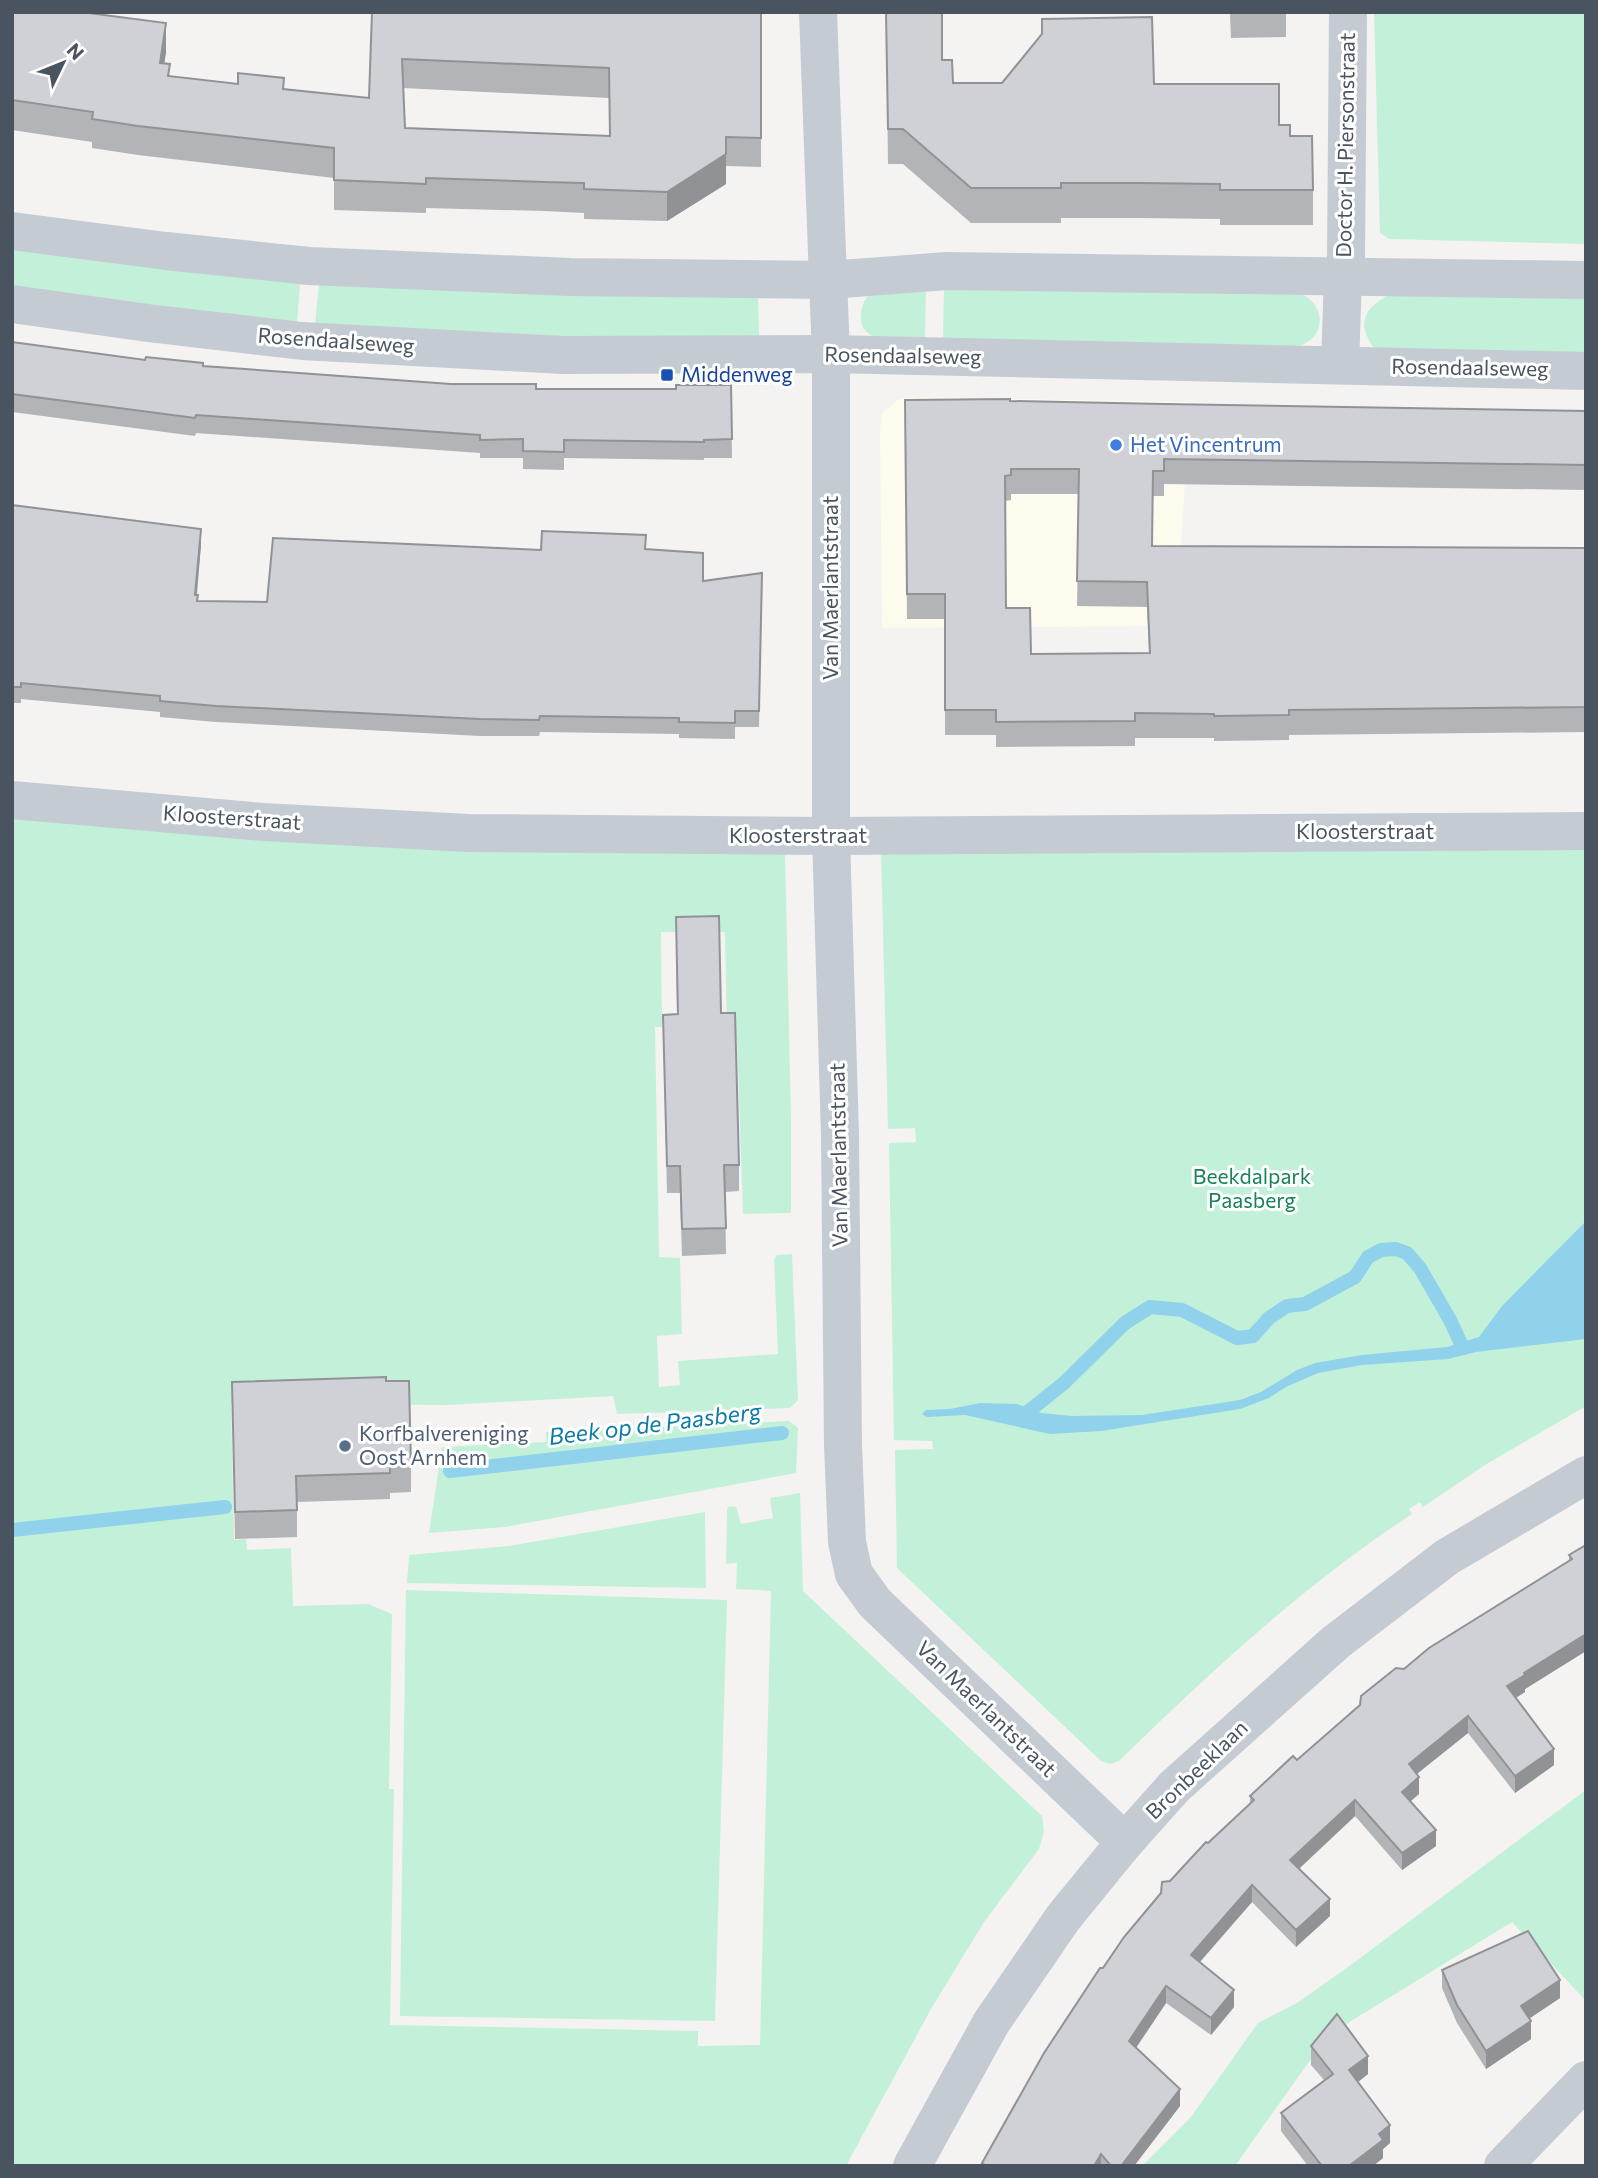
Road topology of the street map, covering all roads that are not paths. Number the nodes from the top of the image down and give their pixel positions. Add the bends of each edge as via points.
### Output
1 (818, 12) edge
2 (1348, 12) edge
3 (12, 231) edge
4 (1343, 277) junction
5 (828, 279) junction
6 (1586, 280) edge
7 (12, 304) edge
8 (831, 354) junction
9 (1340, 365) junction
10 (1586, 371) edge
11 (12, 800) edge
12 (1586, 831) edge
13 (831, 836) junction
14 (1586, 1475) edge
15 (1125, 1842) junction
16 (1586, 2080) edge
17 (912, 2166) edge
18 (1503, 2166) edge

1 - 5 street
2 - 4 street, Doctor H. Piersonstraat
3 - 5 street via 309,266 570,278
4 - 5 street via 947,271
4 - 6 street
4 - 9 street, Doctor H. Piersonstraat
5 - 8 street, Van Maerlantstraat
7 - 8 street, Rosendaalseweg via 302,341 563,355
8 - 9 street, Rosendaalseweg
8 - 13 street, Van Maerlantstraat
9 - 10 street, Rosendaalseweg
11 - 13 street, Kloosterstraat via 263,822 468,833
12 - 13 street, Kloosterstraat
13 - 15 street, Van Maerlantstraat via 843,1444 847,1542 854,1574 875,1603
14 - 15 street, Bronbeeklaan via 1447,1557 1336,1642 1174,1787
15 - 17 street, Bronbeeklaan via 1063,1918 991,2023
16 - 18 street

